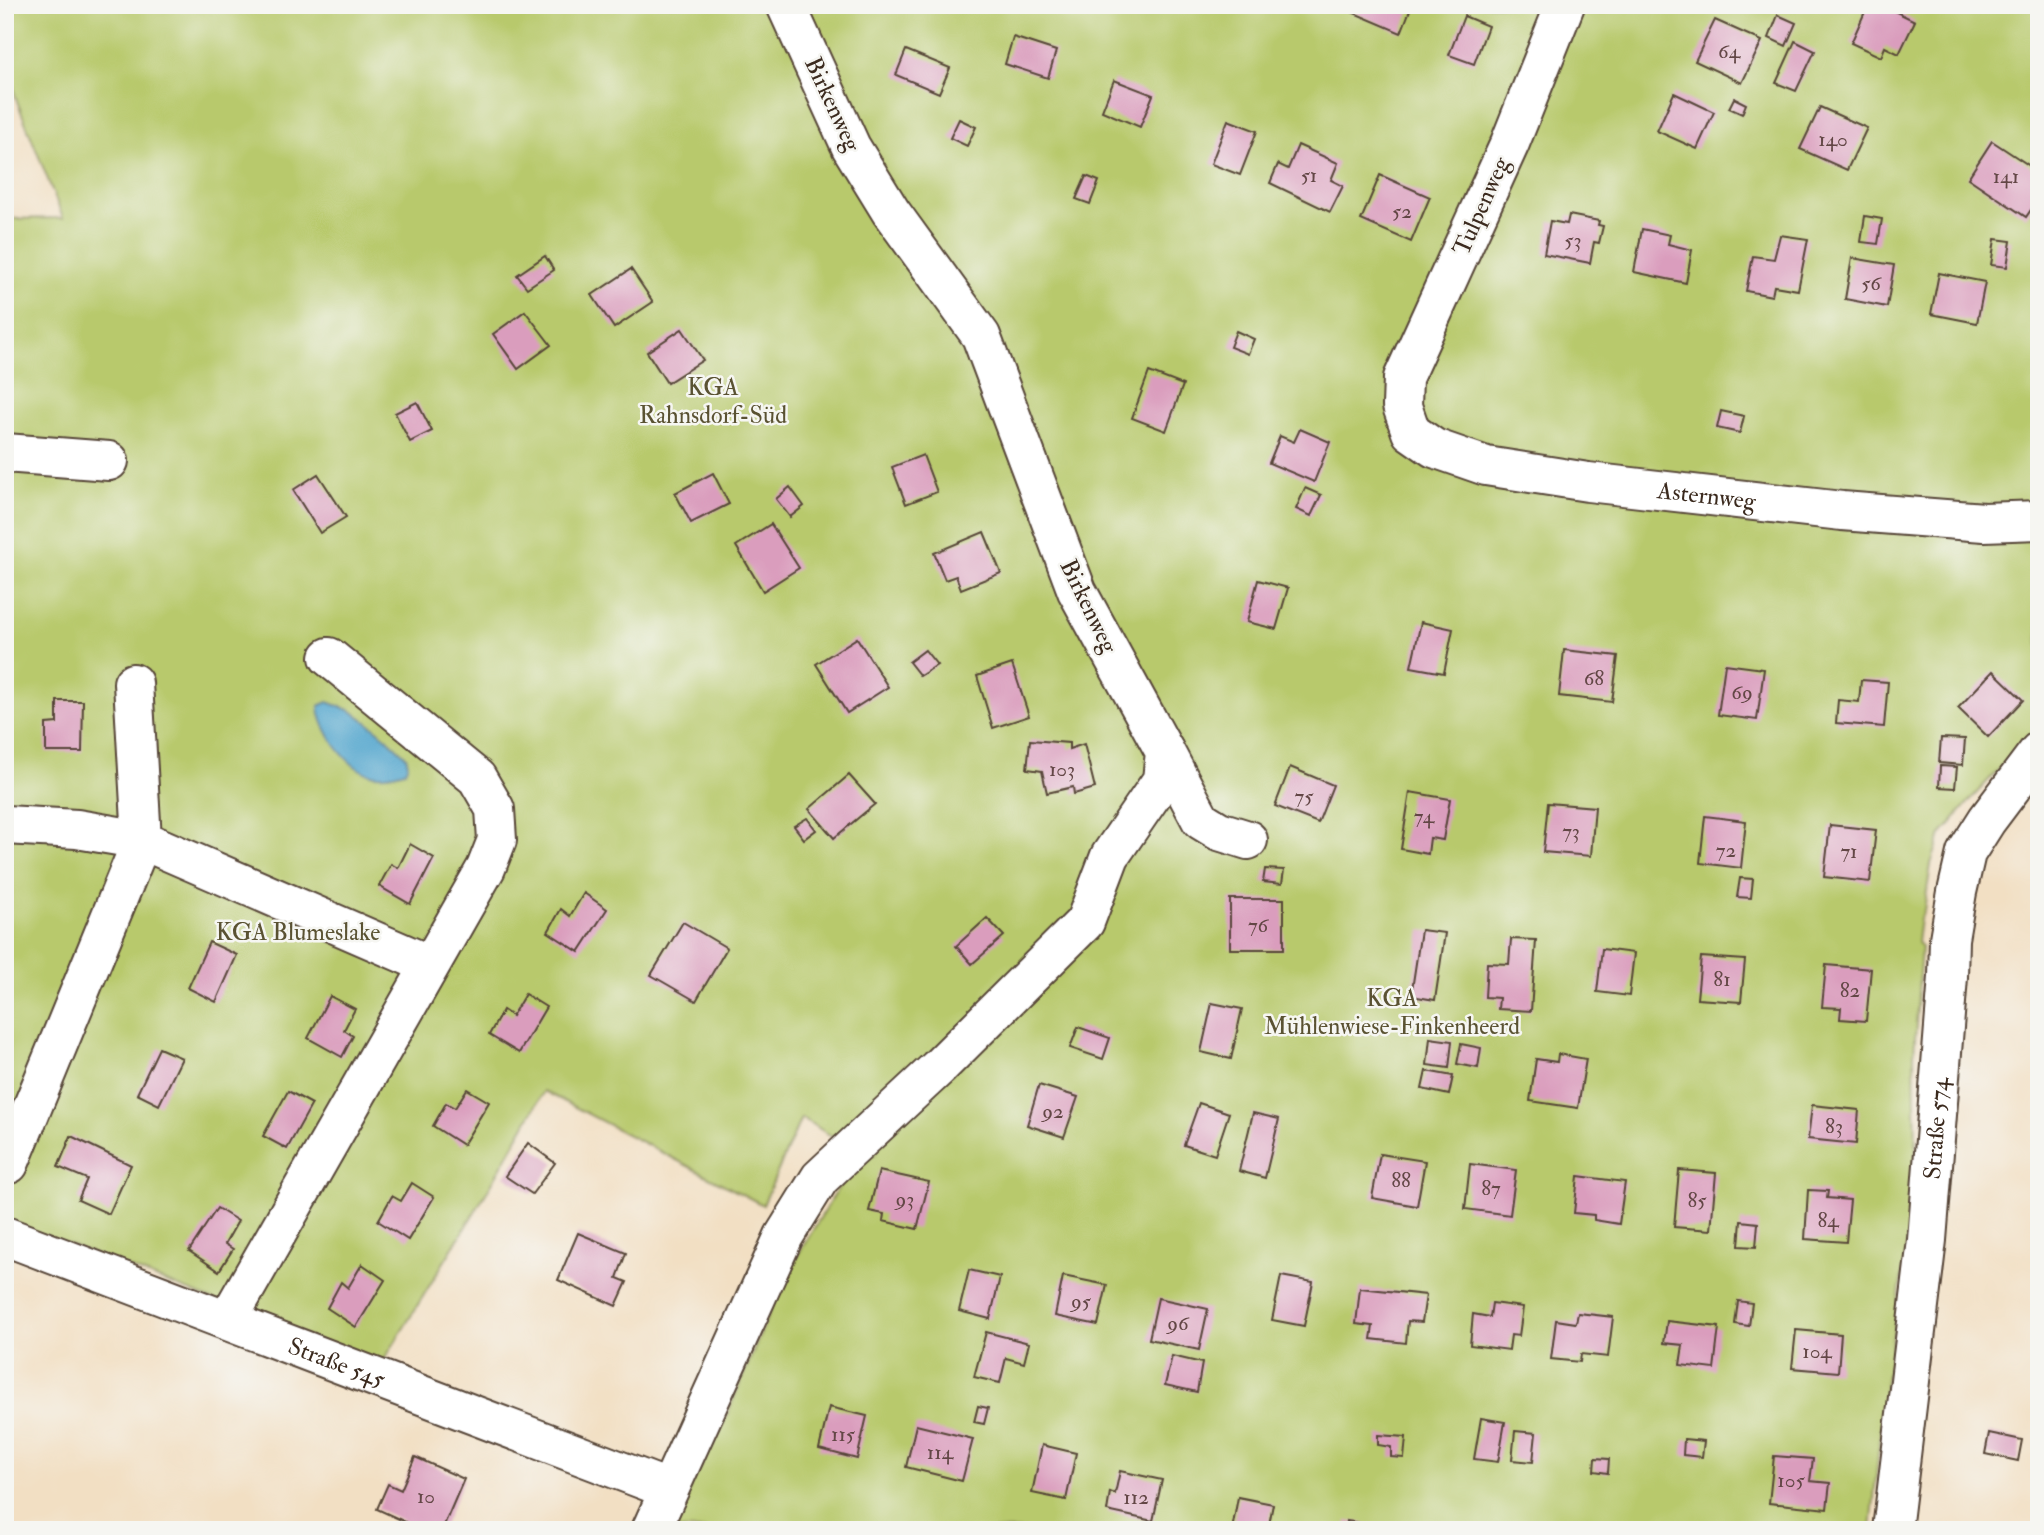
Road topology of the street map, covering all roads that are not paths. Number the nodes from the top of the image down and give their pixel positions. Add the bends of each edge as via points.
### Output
1 (786, 5) edge
2 (1565, 5) edge
3 (1402, 406) joint
4 (5, 453) edge
5 (108, 461) dead end
6 (2039, 520) edge
7 (329, 657) dead end
8 (133, 683) dead end
9 (2039, 751) edge
10 (1165, 752) junction
11 (5, 825) edge
12 (1248, 840) dead end
13 (142, 841) junction
14 (430, 965) junction
15 (5, 1163) edge
16 (5, 1236) edge
17 (231, 1321) junction
18 (668, 1489) junction
19 (650, 1530) edge
20 (1892, 1530) edge

1 - 10 street, Birkenweg via 852,147 891,212 981,336 1077,591
2 - 3 street, Tulpenweg via 1510,142 1403,378
3 - 6 street, Asternweg via 1411,432 1434,448 1486,466 1842,511 1984,522
4 - 5 street
7 - 14 street via 477,778 495,809 498,840
8 - 13 street
9 - 20 street, Straße 574 via 1966,853 1957,891 1949,939 1927,1240
10 - 12 street, Birkenweg via 1201,820
10 - 18 street via 1162,780 1110,856 1085,922 820,1178 784,1236
11 - 13 street via 77,829
13 - 14 street
13 - 15 street via 9,1164
14 - 17 street
16 - 17 street, Straße 545
17 - 18 street, Straße 545
18 - 19 street

